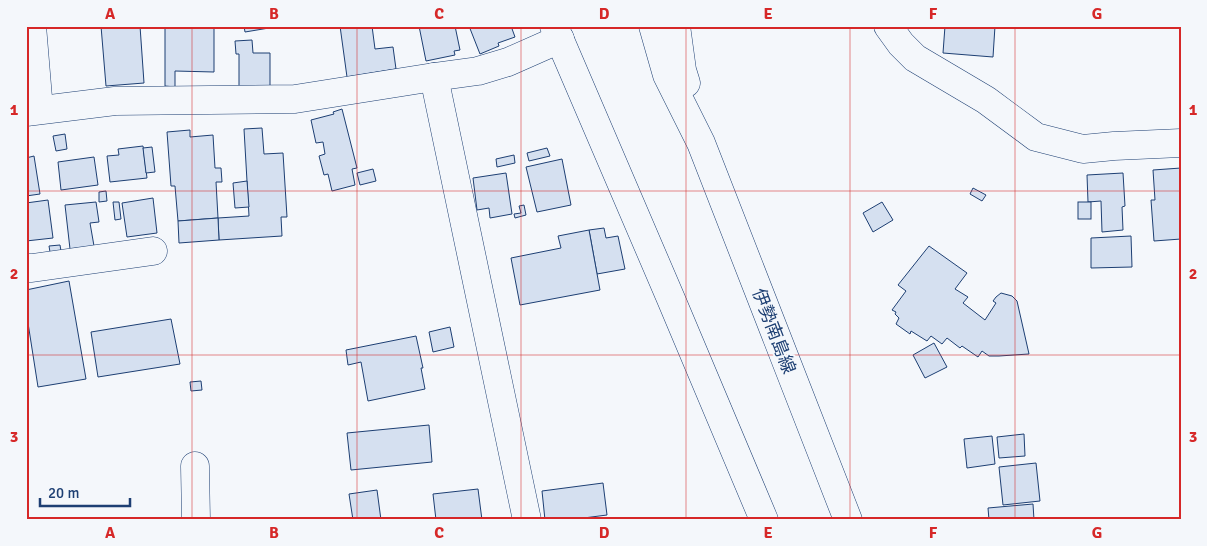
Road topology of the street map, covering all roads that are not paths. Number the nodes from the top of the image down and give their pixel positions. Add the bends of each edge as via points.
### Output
1 (32, 26) edge
2 (653, 26) edge
3 (676, 26) edge
4 (888, 26) edge
5 (557, 32) edge
6 (434, 76) junction
7 (33, 111) edge
8 (701, 143) junction
9 (1181, 143) edge
10 (153, 251) dead end
11 (26, 268) edge
12 (195, 466) dead end
13 (196, 520) edge
14 (527, 520) edge
15 (764, 520) edge
16 (848, 520) edge

1 - 7 street
2 - 8 street, 伊勢南島線 via 668,75
3 - 8 street, 伊勢南島線 via 682,70
4 - 9 street via 915,58 986,100 1036,136 1083,149
5 - 6 street via 500,64 478,71
5 - 15 street
6 - 7 street via 295,99 115,101
6 - 14 street
8 - 16 street, 伊勢南島線
10 - 11 street
12 - 13 street

